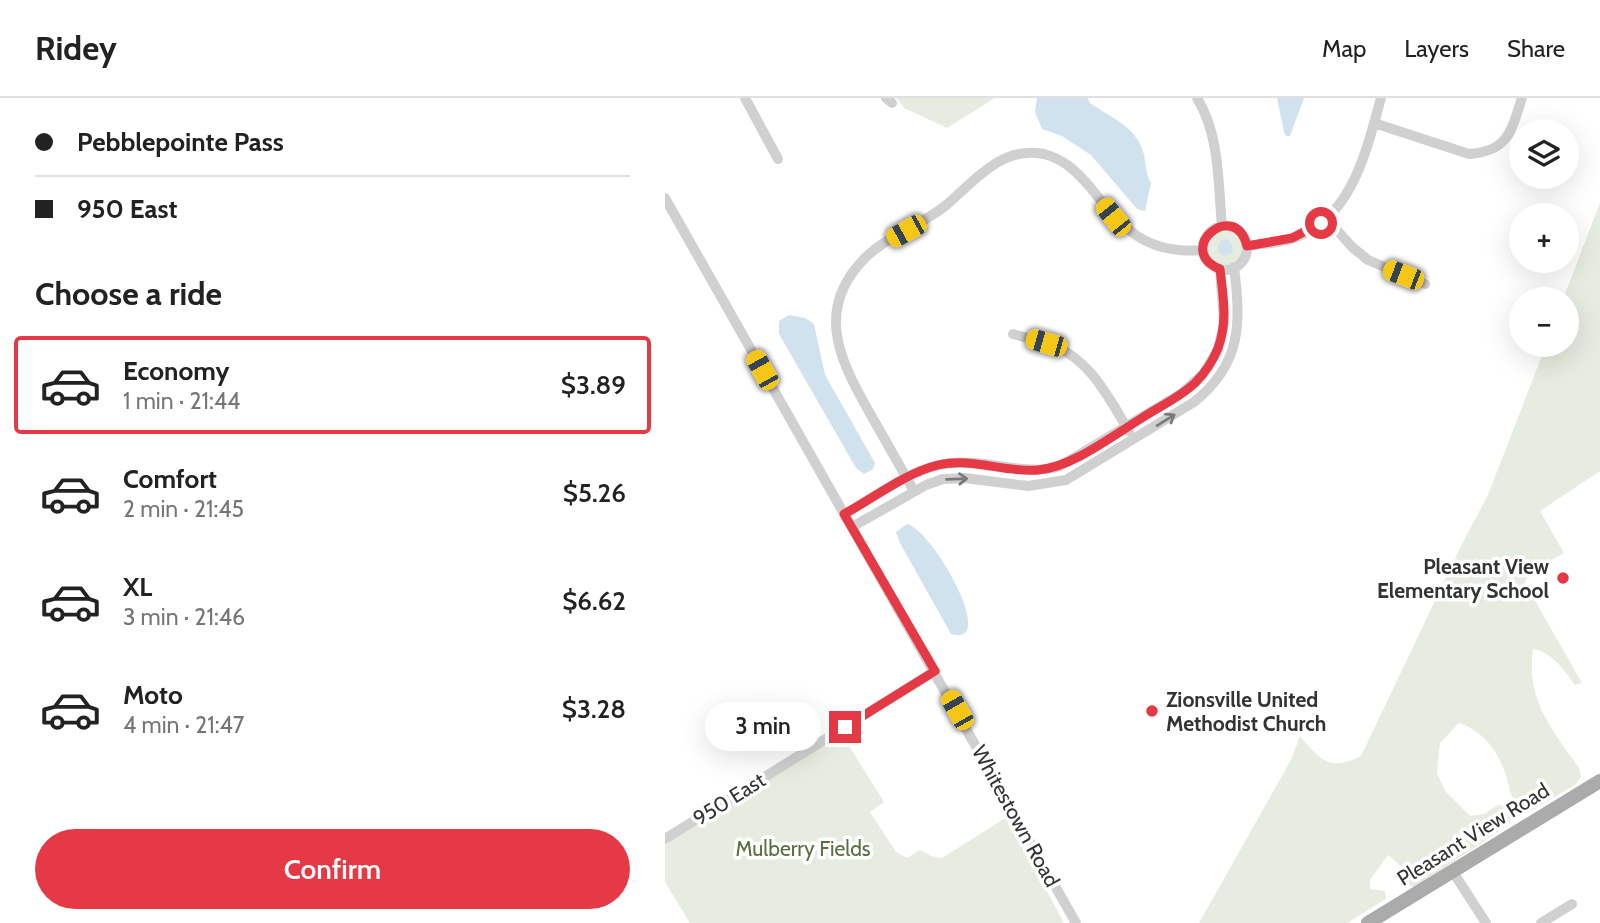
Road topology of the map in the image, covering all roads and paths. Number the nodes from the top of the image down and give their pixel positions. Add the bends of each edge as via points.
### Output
1 (744, 98) edge
2 (1197, 98) edge
3 (1381, 98) edge
4 (1522, 98) edge
5 (1374, 123) junction
6 (778, 159) dead end
7 (665, 198) edge
8 (1327, 219) junction
9 (677, 220) junction
10 (1222, 226) junction
11 (665, 227) edge
12 (1247, 246) junction
13 (1203, 250) junction
14 (1234, 267) junction
15 (1220, 269) junction
16 (1425, 284) dead end
17 (1013, 334) dead end
18 (1127, 427) junction
19 (1135, 439) junction
20 (907, 478) junction
21 (914, 491) junction
22 (844, 514) junction
23 (852, 527) junction
24 (935, 671) junction
25 (1600, 781) edge
26 (665, 839) edge
27 (1453, 872) junction
28 (1572, 904) dead end
29 (1076, 923) edge
30 (1369, 923) edge
31 (1486, 923) edge
32 (1541, 923) edge

1 - 6 street
2 - 10 street via 1212,134
3 - 5 street
4 - 5 street via 1509,136 1482,153 1469,154
5 - 8 street via 1352,187
7 - 9 street, Whitestown Road
8 - 12 street via 1292,238
8 - 16 street via 1369,260
9 - 11 street
9 - 22 street, Whitestown Road
10 - 12 street via 1237,230
10 - 13 street via 1208,234
12 - 14 street via 1244,259
13 - 15 street via 1210,264
13 - 20 street via 1169,250 1138,238 1118,222 1069,165 1029,153 999,160 935,214 874,250 843,291 837,341 846,372
14 - 15 street
19 -> 14 street via 1203,395 1226,367 1239,320
15 - 18 street via 1224,323 1213,359 1193,385
17 - 18 street via 1055,346 1077,360 1097,379
18 - 19 street
18 - 20 street via 1048,469 950,463
21 -> 19 street via 958,478 1022,486 1055,483
20 - 21 street
20 - 22 street
21 - 23 street
22 - 23 street, Whitestown Road
23 - 24 street, Whitestown Road
24 - 26 street, 950 East
24 - 29 street, Whitestown Road
25 - 27 main road, Pleasant View Road
27 - 30 main road, Pleasant View Road
27 - 31 street
28 - 32 street

